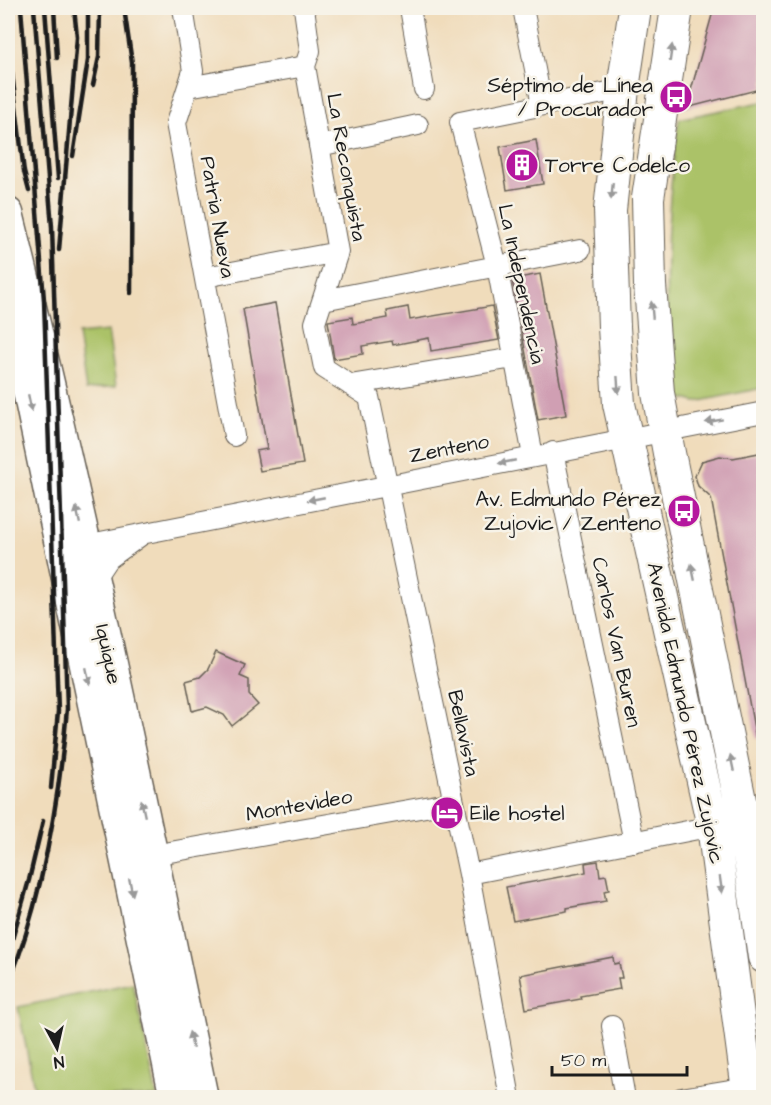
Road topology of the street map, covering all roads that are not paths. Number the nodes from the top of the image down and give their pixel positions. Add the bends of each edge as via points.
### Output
1 (183, 8) edge
2 (304, 8) edge
3 (410, 8) edge
4 (522, 8) edge
5 (635, 8) edge
6 (677, 8) edge
7 (305, 66) junction
8 (188, 87) junction
9 (424, 89) dead end
10 (623, 89) junction
11 (542, 105) junction
12 (418, 125) dead end
13 (319, 146) junction
14 (8, 213) edge
15 (580, 250) dead end
16 (338, 252) junction
17 (497, 266) junction
18 (205, 277) junction
19 (322, 300) junction
20 (8, 305) edge
21 (42, 349) junction
22 (514, 358) junction
23 (350, 385) junction
24 (764, 412) edge
25 (665, 430) junction
26 (234, 436) dead end
27 (627, 438) junction
28 (553, 452) junction
29 (533, 456) junction
30 (388, 485) junction
31 (145, 533) junction
32 (85, 545) junction
33 (93, 581) junction
34 (79, 633) junction
35 (454, 802) junction
36 (713, 826) junction
37 (634, 842) junction
38 (153, 855) junction
39 (469, 874) junction
40 (764, 957) edge
41 (612, 1026) dead end
42 (753, 1087) edge
43 (175, 1098) edge
44 (203, 1098) edge
45 (510, 1098) edge
46 (626, 1098) edge
47 (681, 1098) edge

1 - 8 street, Patria Nueva via 193,71
2 - 7 street, La Reconquista via 310,51
3 - 9 street
4 - 11 street
5 - 10 highway, Avenida Edmundo Pérez Zujovic
25 -> 6 highway, Avenida Edmundo Pérez Zujovic via 658,393 650,285 648,198
7 - 8 street
7 - 13 street, La Reconquista
8 - 18 street, Patria Nueva via 177,123
10 - 11 street
10 -> 27 highway, Avenida Edmundo Pérez Zujovic via 610,244 619,404
11 - 17 street, La Independencia via 460,122
12 - 13 street
13 - 16 street, La Reconquista
14 - 21 main road, Iquique
15 - 17 street
16 - 18 street
16 - 19 street, La Reconquista
17 - 19 street
17 - 22 street, La Independencia
18 - 26 street, Patria Nueva
19 - 23 street, La Reconquista via 315,323 324,368
20 - 21 main road via 32,328
20 -> 34 main road, Iquique
32 -> 21 main road, Iquique
22 - 23 street
22 - 29 street, La Independencia
23 - 30 street, La Reconquista via 369,398
24 -> 25 street, Zenteno
25 - 27 street, Zenteno
40 -> 25 highway, Avenida Edmundo Pérez Zujovic via 744,820
27 - 28 street, Zenteno
27 - 36 highway, Avenida Edmundo Pérez Zujovic
28 - 29 street, Zenteno
28 - 37 street, Carlos Van Buren
29 -> 30 street, Zenteno
30 -> 31 street, Zenteno
30 - 35 street, Bellavista
31 - 32 street, Zenteno
31 - 33 street, Zenteno via 107,560
32 - 33 main road, Iquique
33 - 34 main road via 84,598
38 -> 33 main road, Iquique
34 -> 43 main road, Iquique
35 - 38 street, Montevideo
35 - 39 street, Bellavista
36 - 37 street
36 -> 42 highway, Avenida Edmundo Pérez Zujovic
37 - 39 street
44 -> 38 main road, Iquique
39 - 45 street, Bellavista
41 - 46 street
42 - 47 street

